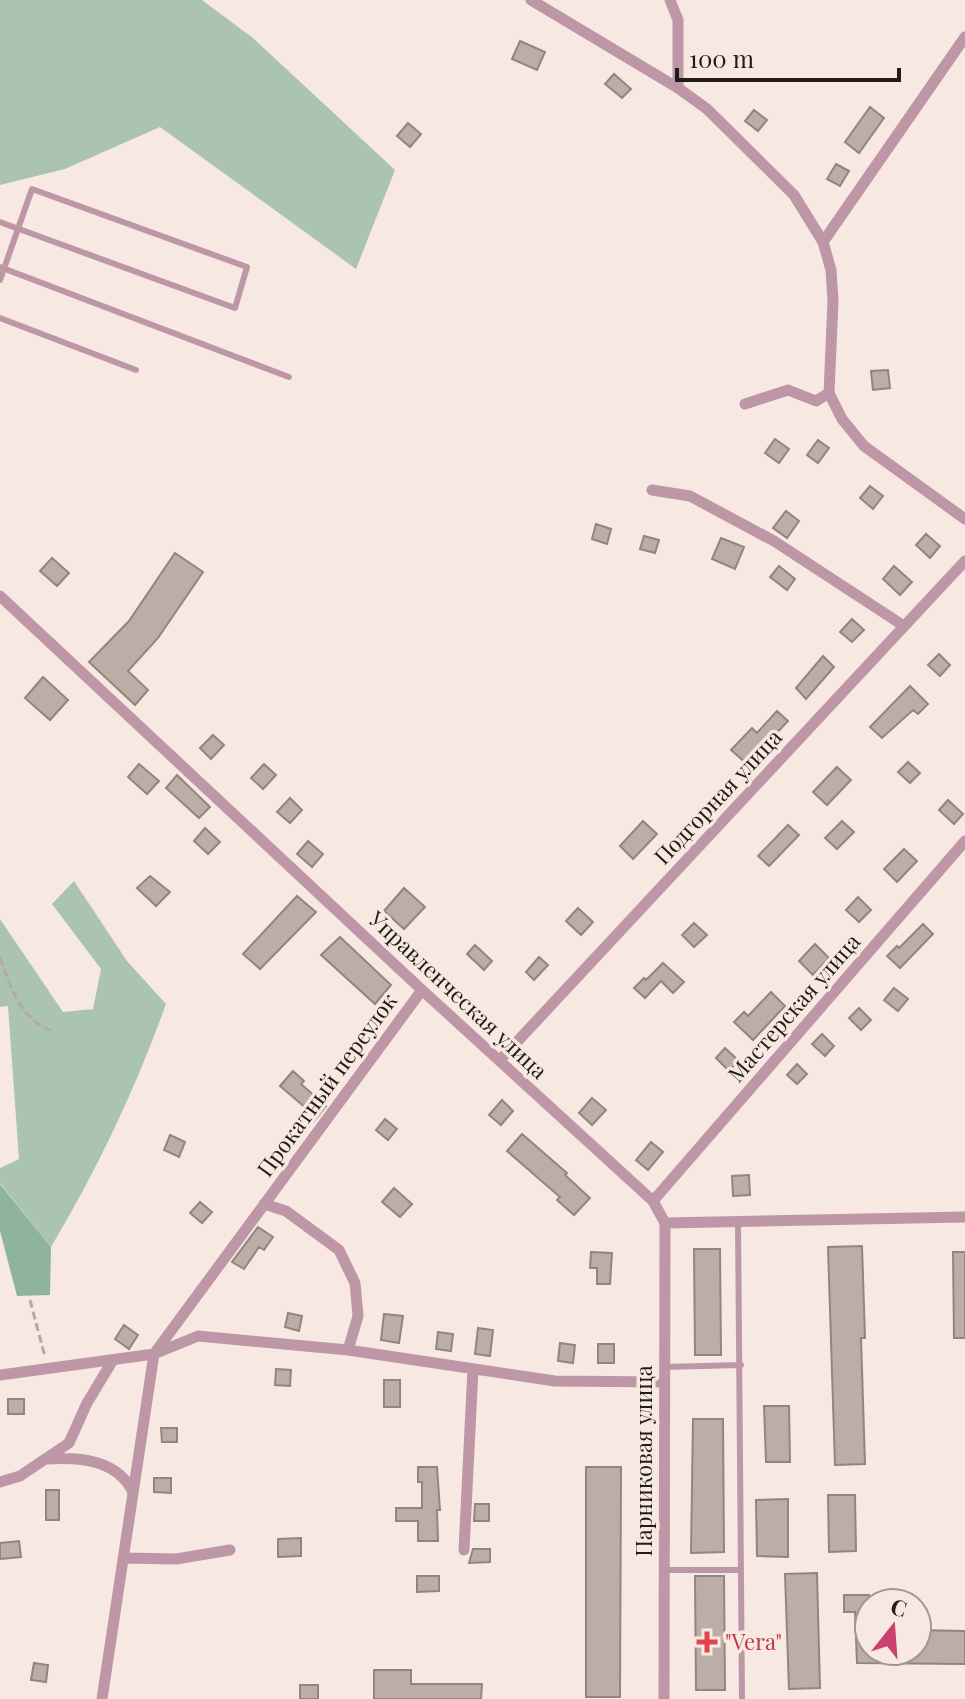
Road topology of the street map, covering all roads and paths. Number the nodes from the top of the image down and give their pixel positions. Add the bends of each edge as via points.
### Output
1 (531, 0) edge
2 (670, 0) edge
3 (965, 37) edge
4 (678, 88) junction
5 (0, 222) edge
6 (19, 229) junction
7 (823, 242) junction
8 (2, 268) edge
9 (0, 280) edge
10 (0, 318) edge
11 (136, 370) dead end
12 (289, 377) dead end
13 (829, 393) junction
14 (745, 404) dead end
15 (652, 490) dead end
16 (965, 519) edge
17 (965, 561) edge
18 (0, 596) edge
19 (904, 626) junction
20 (965, 841) edge
21 (0, 958) edge
22 (422, 990) junction
23 (53, 1031) dead end
24 (500, 1060) junction
25 (653, 1201) junction
26 (264, 1204) junction
27 (965, 1217) edge
28 (738, 1221) junction
29 (665, 1223) junction
30 (30, 1300) dead end
31 (348, 1350) junction
32 (154, 1354) junction
33 (113, 1360) junction
34 (741, 1365) junction
35 (664, 1367) junction
36 (48, 1369) junction
37 (473, 1369) junction
38 (0, 1375) edge
39 (664, 1382) junction
40 (45, 1459) junction
41 (0, 1482) edge
42 (133, 1493) junction
43 (230, 1550) dead end
44 (464, 1550) dead end
45 (124, 1558) junction
46 (665, 1570) junction
47 (740, 1570) junction
48 (102, 1699) edge
49 (664, 1699) edge
50 (742, 1699) edge

1 - 4 street
2 - 4 street via 678,20
3 - 7 street
4 - 7 street via 785,185
5 - 6 lane
6 - 6 lane via 32,189 247,267 235,308
6 - 8 lane
7 - 13 street via 833,301
8 - 9 lane
8 - 12 lane
10 - 11 lane
13 - 14 street via 816,401 788,390
13 - 16 street via 864,446
15 - 19 street via 690,496 774,541
17 - 19 street, Подгорная улица
18 - 22 street, Управленческая улица
19 - 24 street, Подгорная улица
20 - 25 street, Мастерская улица
21 - 23 path via 13,996 36,1026
22 - 24 street, Управленческая улица
22 - 26 street, Прокатный переулок
24 - 25 street, Управленческая улица
25 - 29 street, Управленческая улица
26 - 31 street, Прокатный переулок via 286,1211 339,1250 355,1283 358,1316
26 - 32 street, Прокатный переулок
27 - 28 street
28 - 29 street
28 - 34 lane
29 - 35 street, Парниковая улица
30 - 36 path
31 - 32 street via 198,1336
31 - 37 street
32 - 33 street
32 - 42 street, Прокатный переулок
33 - 36 street
33 - 40 street via 69,1443
34 - 35 lane
34 - 47 lane
35 - 39 street, Парниковая улица
36 - 38 street
37 - 39 street via 555,1381
37 - 44 street
39 - 46 street, Парниковая улица
40 - 41 street
40 - 42 street via 92,1460 126,1478
42 - 45 street, Прокатный переулок
43 - 45 street via 176,1559
45 - 48 street, Прокатный переулок
46 - 47 lane
46 - 49 street, Парниковая улица
47 - 50 lane

